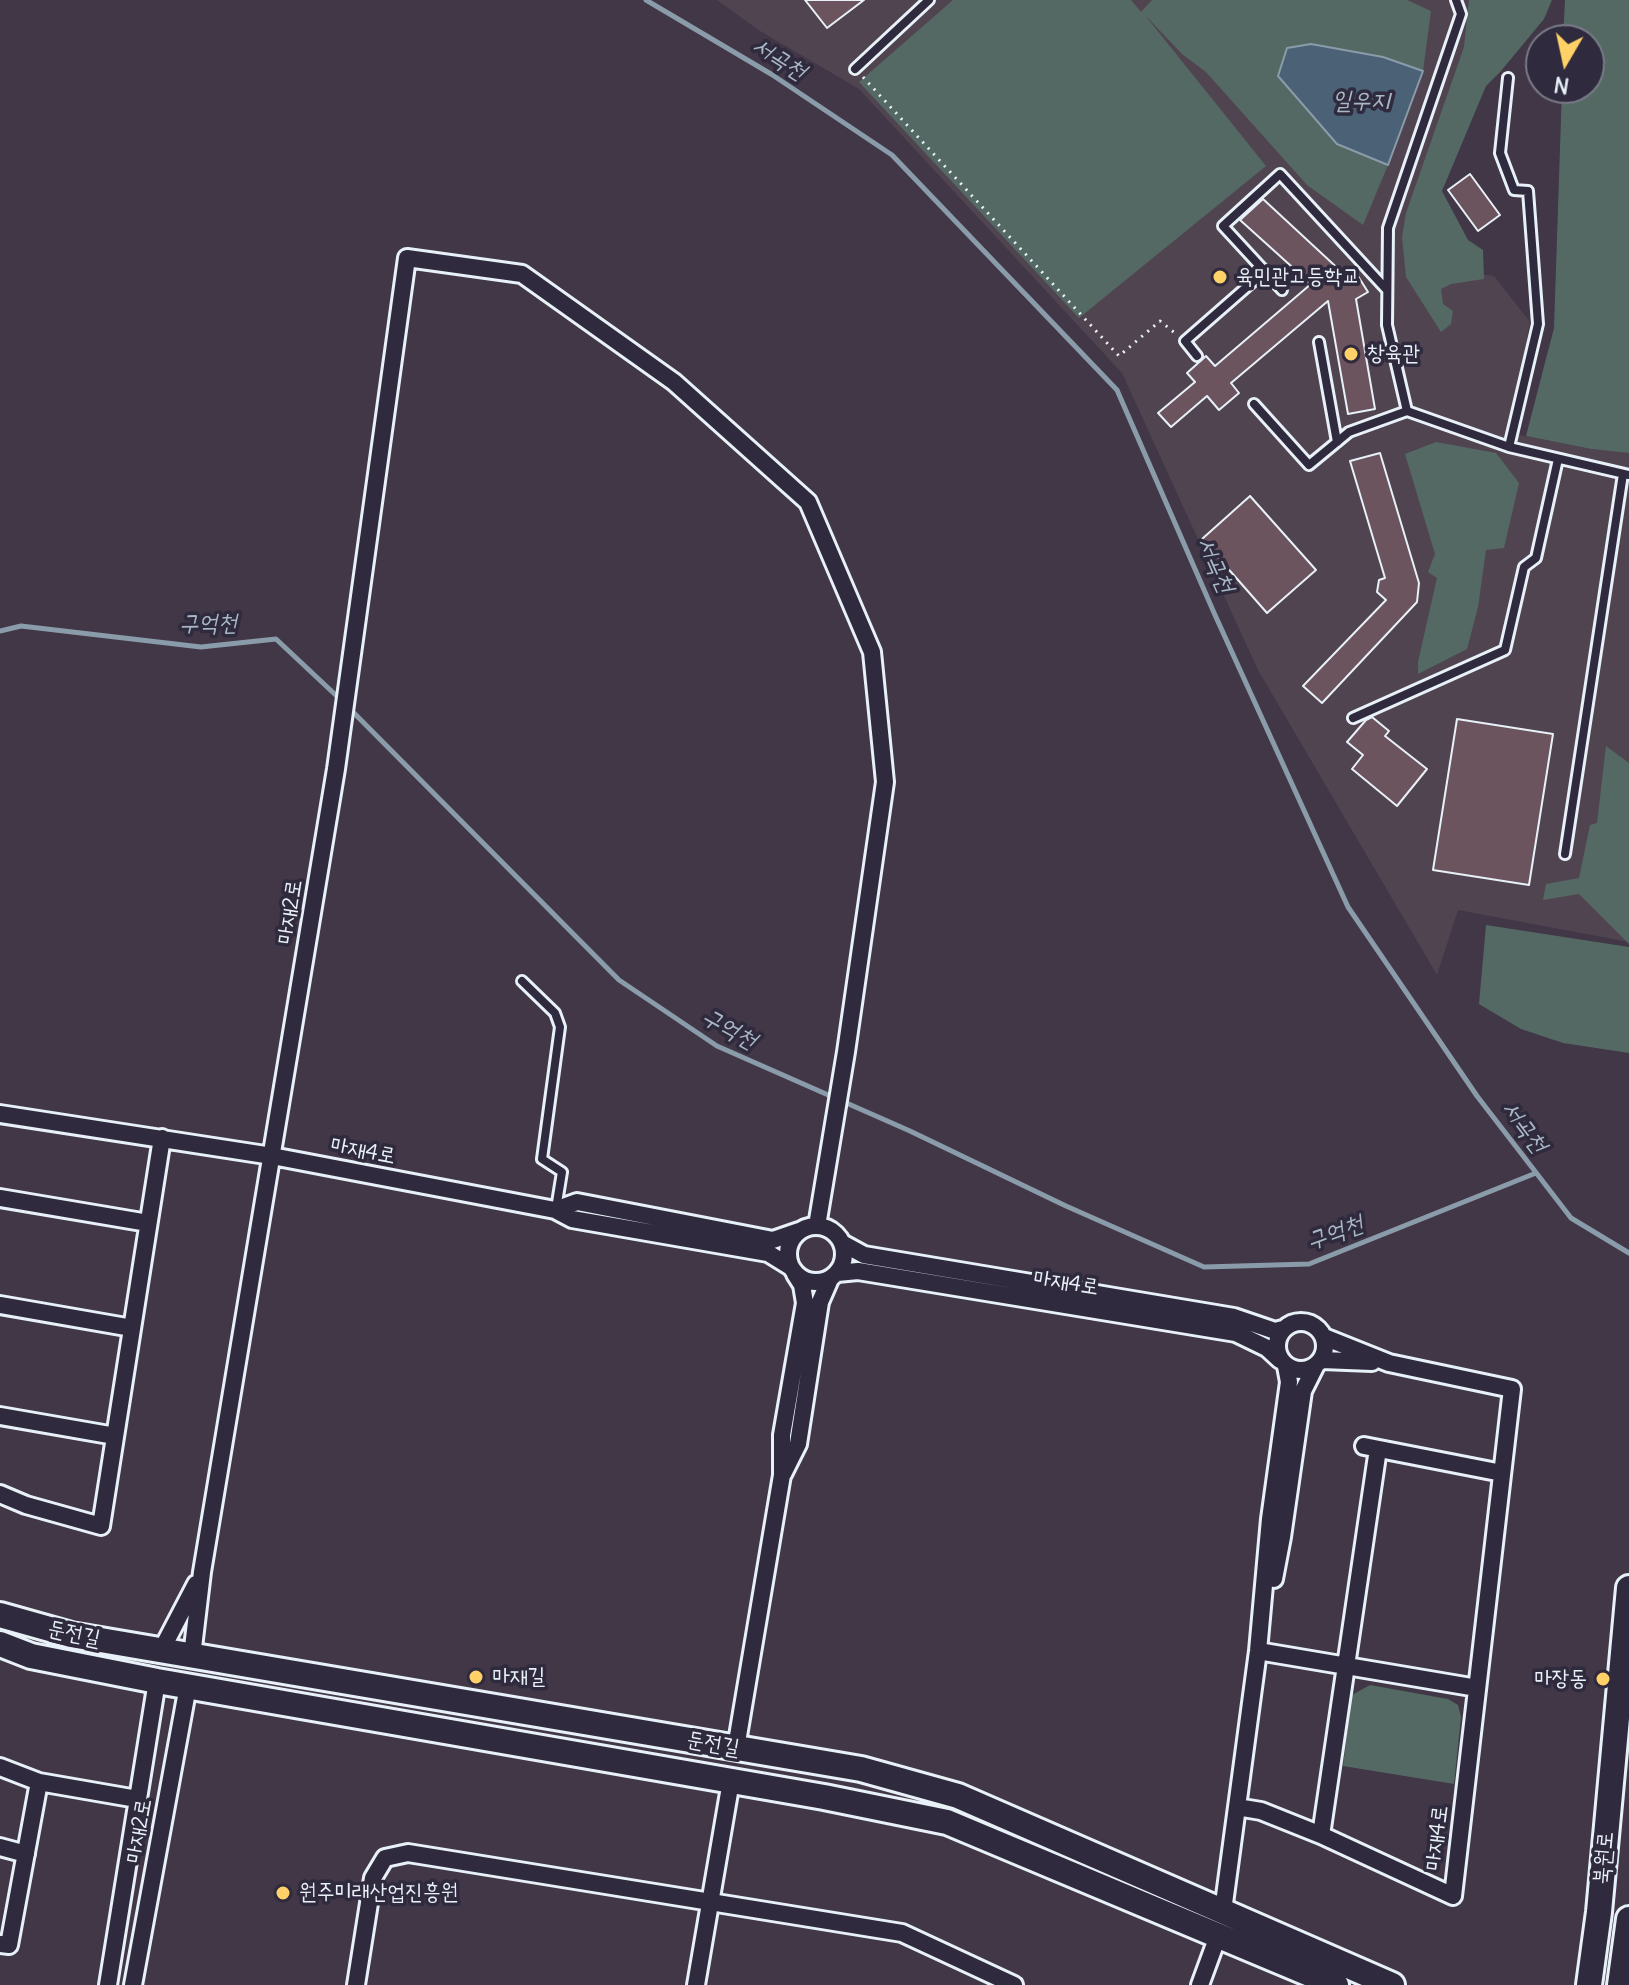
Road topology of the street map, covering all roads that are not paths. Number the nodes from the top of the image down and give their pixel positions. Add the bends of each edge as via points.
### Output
1 (929, 0) edge
2 (1456, 0) edge
3 (855, 69) road end
4 (1508, 78) dead end
5 (1265, 271) junction
6 (1282, 290) dead end
7 (1387, 291) junction
8 (1319, 342) dead end
9 (1197, 356) dead end
10 (1254, 404) dead end
11 (1407, 411) junction
12 (1337, 442) junction
13 (1509, 447) junction
14 (1558, 459) junction
15 (1626, 475) edge
16 (1353, 718) dead end
17 (1565, 854) dead end
18 (522, 981) dead end
19 (0, 1114) edge
20 (162, 1138) junction
21 (272, 1156) junction
22 (0, 1198) edge
23 (555, 1210) junction
24 (148, 1223) junction
25 (817, 1226) junction
26 (799, 1231) junction
27 (842, 1243) junction
28 (792, 1270) junction
29 (833, 1276) junction
30 (0, 1305) edge
31 (132, 1328) junction
32 (1283, 1329) junction
33 (1324, 1337) junction
34 (1319, 1362) junction
35 (1283, 1363) junction
36 (1389, 1363) junction
37 (0, 1416) edge
38 (115, 1436) junction
39 (1502, 1473) junction
40 (782, 1475) junction
41 (0, 1494) edge
42 (202, 1572) junction
43 (1629, 1588) edge
44 (0, 1615) edge
45 (0, 1644) edge
46 (161, 1651) junction
47 (1258, 1651) junction
48 (192, 1656) junction
49 (1346, 1666) junction
50 (157, 1681) junction
51 (188, 1686) junction
52 (1477, 1688) junction
53 (736, 1748) junction
54 (0, 1767) edge
55 (731, 1781) junction
56 (39, 1782) junction
57 (137, 1799) junction
58 (1237, 1807) junction
59 (1321, 1835) junction
60 (0, 1847) edge
61 (26, 1854) junction
62 (710, 1901) junction
63 (1223, 1911) junction
64 (1599, 1912) junction
65 (1629, 1919) edge
66 (1218, 1936) junction
67 (0, 1944) edge
68 (108, 1985) edge
69 (133, 1985) edge
70 (356, 1985) edge
71 (696, 1985) edge
72 (1014, 1985) edge
73 (1200, 1985) edge
74 (1336, 1985) edge
75 (1392, 1985) edge
76 (1573, 1985) edge
77 (1589, 1985) edge
78 (1620, 1985) edge

1 - 3 lane
2 - 7 lane via 1461,14 1388,228
4 - 13 lane via 1500,153 1514,190 1528,191 1538,324
5 - 6 lane
5 - 7 lane via 1223,226 1280,174
5 - 9 lane via 1185,341
7 - 11 lane via 1387,325
8 - 12 lane
10 - 12 lane via 1309,465
11 - 12 lane via 1349,432
11 - 13 lane
13 - 14 lane
14 - 15 lane
14 - 16 lane via 1536,558 1524,567 1505,650
15 - 17 lane
18 - 23 lane via 555,1013 560,1027 542,1159 562,1172
19 - 20 street, 마재4로
20 - 21 street, 마재4로
20 - 24 street
21 - 23 street, 마재4로
21 - 25 street, 마재2로 via 336,769 407,258 522,274 674,382 808,502 872,652 885,782
21 - 42 street, 마재2로
22 - 24 street
23 - 26 street, 마재4로 via 577,1202 773,1240
23 - 28 street, 마재4로 via 572,1219 768,1253
24 - 31 street
25 - 26 street
25 - 27 street via 834,1232
26 - 28 street via 788,1247
27 - 29 street via 844,1257
27 - 32 street, 마재4로 via 864,1255
28 - 29 street via 812,1283
28 - 40 street via 805,1303 782,1435
29 - 35 street, 마재4로 via 858,1271 1236,1333 1267,1348
29 - 40 street via 820,1302 798,1444
30 - 31 street
31 - 38 street
32 - 33 street via 1305,1322
32 - 35 street via 1276,1344
33 - 34 street
33 - 36 street, 마재4로
34 - 35 street via 1301,1370
34 - 36 street, 마재4로
34 - 47 street via 1303,1391 1282,1537
35 - 47 street via 1289,1382
36 - 39 street, 마재4로 via 1512,1389
37 - 38 street
38 - 41 street via 101,1526
39 - 49 street via 1371,1447
39 - 52 street, 마재4로
40 - 53 street
42 - 46 street
42 - 48 street, 마재2로
43 - 64 street, 북원로
44 - 46 street, 둔전길 via 71,1635
45 - 50 street, 둔전길 via 31,1656
46 - 48 street, 둔전길
46 - 50 street
47 - 49 street
47 - 58 street
48 - 51 street
48 - 53 street, 둔전길
49 - 52 street
49 - 59 street
50 - 51 street, 둔전길
50 - 57 street, 마재2로
51 - 55 street, 둔전길
51 - 69 street, 마재2로
52 - 59 street, 마재4로 via 1453,1896
53 - 55 street
53 - 63 street, 둔전길 via 861,1769 958,1796
54 - 56 street, 마재2로
55 - 62 street
55 - 66 street, 둔전길 via 947,1822
56 - 57 street, 마재2로
56 - 61 street
57 - 68 street, 마재2로
58 - 59 street, 마재4로
58 - 63 street
60 - 61 street
61 - 67 street via 9,1945
62 - 70 street via 408,1853 385,1858 373,1878
62 - 71 street
62 - 72 street via 902,1933
63 - 75 street, 둔전길
64 - 76 street
64 - 77 street, 북원로
65 - 78 street
66 - 73 street
66 - 74 street, 둔전길

